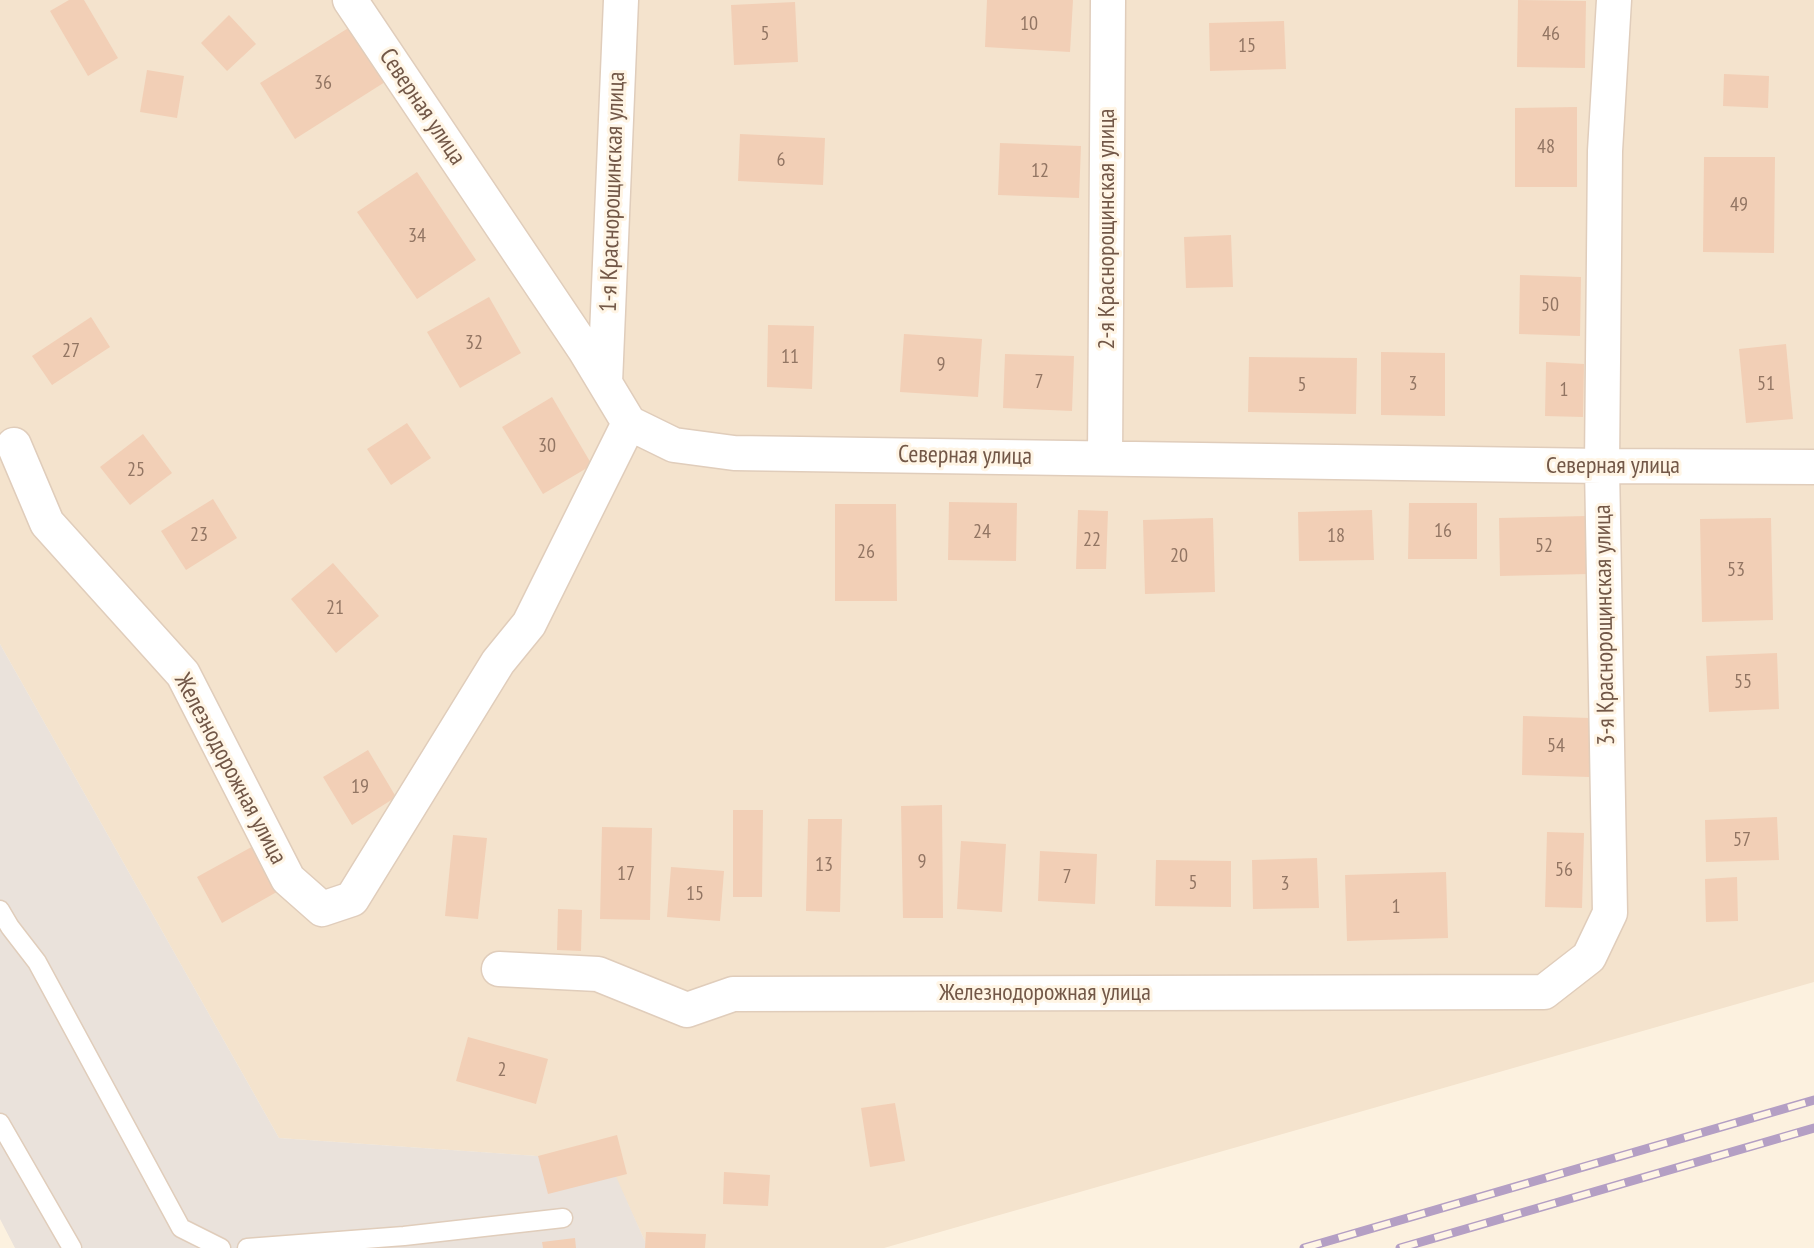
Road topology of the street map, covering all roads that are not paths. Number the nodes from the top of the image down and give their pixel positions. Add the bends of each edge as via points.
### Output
1 (350, 0) edge
2 (621, 0) edge
3 (1108, 0) edge
4 (1614, 0) edge
5 (605, 383) junction
6 (629, 423) junction
7 (14, 445) dead end
8 (1105, 458) junction
9 (1602, 466) junction
10 (1814, 467) edge
11 (0, 910) edge
12 (5, 931) edge
13 (1589, 957) joint
14 (499, 969) dead end
15 (0, 1123) edge
16 (563, 1218) dead end
17 (181, 1228) junction
18 (72, 1248) edge
19 (178, 1248) edge
20 (221, 1248) edge
21 (247, 1248) edge

1 - 5 street, Северная улица
2 - 5 street, 1-я Краснорощинская улица
3 - 8 street, 2-я Краснорощинская улица
4 - 9 street, 3-я Краснорощинская улица via 1605,151
5 - 6 street, Северная улица
6 - 7 street, Железнодорожная улица via 529,624 498,662 352,899 322,909 288,879 183,674 47,523
6 - 8 street, Северная улица via 674,445 734,453
8 - 9 street, Северная улица
9 - 10 street, Северная улица
9 - 13 street, 3-я Краснорощинская улица via 1610,913
11 - 12 lane
12 - 17 lane via 37,962
13 - 14 street, Железнодорожная улица via 1544,992 733,994 687,1010 598,974
15 - 18 lane
16 - 21 lane
17 - 19 lane
17 - 20 lane

